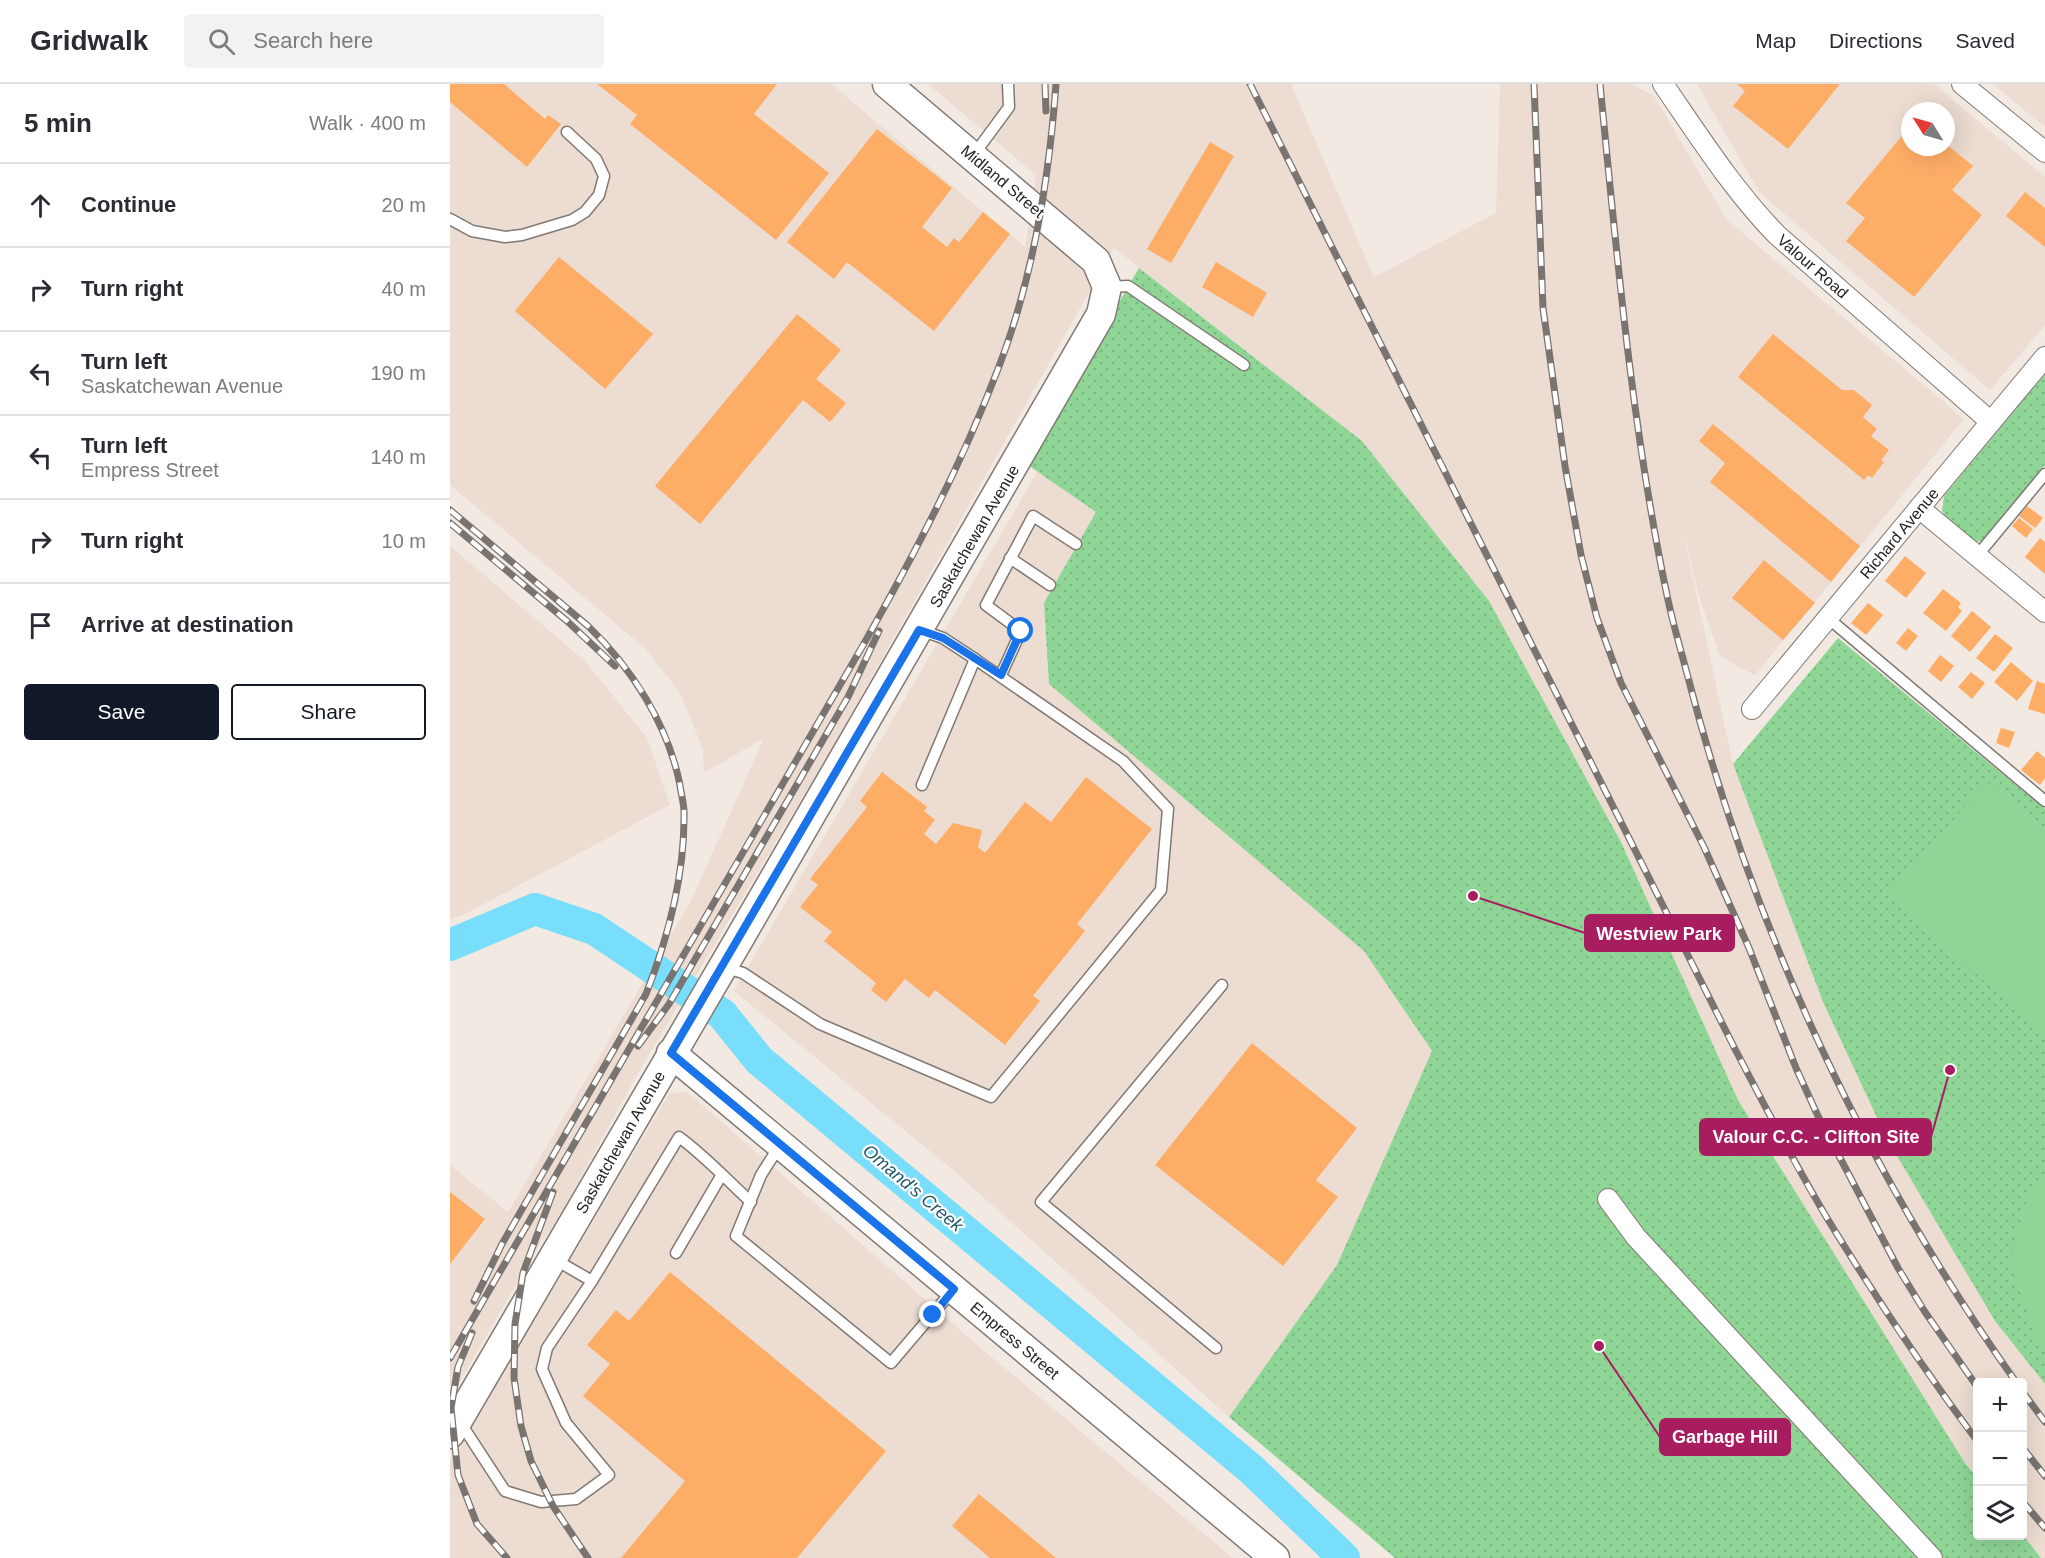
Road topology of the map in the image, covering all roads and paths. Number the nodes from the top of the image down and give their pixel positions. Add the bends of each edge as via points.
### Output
1 (887, 84) edge
2 (1008, 84) edge
3 (1663, 84) edge
4 (1962, 84) edge
5 (567, 132) dead end
6 (2045, 152) edge
7 (973, 156) junction
8 (450, 219) edge
9 (1107, 287) junction
10 (2045, 357) edge
11 (1244, 365) dead end
12 (1991, 422) junction
13 (2045, 474) edge
14 (1919, 508) junction
15 (1076, 544) dead end
16 (1977, 556) junction
17 (1010, 558) junction
18 (1050, 585) dead end
19 (2045, 612) edge
20 (1828, 618) junction
21 (919, 630) junction
22 (975, 659) junction
23 (1001, 675) junction
24 (1752, 709) dead end
25 (922, 786) dead end
26 (2045, 801) edge
27 (723, 967) junction
28 (1222, 985) dead end
29 (671, 1053) junction
30 (780, 1144) junction
31 (721, 1176) junction
32 (1608, 1199) dead end
33 (751, 1202) junction
34 (676, 1253) dead end
35 (554, 1259) junction
36 (592, 1281) junction
37 (954, 1289) junction
38 (1216, 1348) dead end
39 (454, 1427) edge
40 (1275, 1558) edge
41 (1932, 1558) edge

1 - 7 street, Midland Street
2 - 7 lane via 1009,106
3 - 12 street, Valour Road via 1730,180 1777,235
4 - 6 street
5 - 8 lane via 596,159 604,176 599,195 585,212 572,220 505,237 472,231
7 - 9 street, Midland Street via 1096,261
9 - 11 lane via 1128,286
9 - 21 street, Saskatchewan Avenue via 1101,314
10 - 12 street, Richard Avenue
12 - 14 street, Richard Avenue
13 - 16 lane
14 - 16 street
14 - 20 street, Richard Avenue
15 - 17 lane via 1033,516
16 - 19 street
17 - 18 lane
17 - 23 lane via 986,605 1021,631
20 - 24 street, Richard Avenue
20 - 26 lane
21 - 22 lane via 943,638
21 - 27 street, Saskatchewan Avenue
22 - 23 lane
22 - 25 lane
23 - 27 lane via 1123,761 1168,809 1161,890 992,1097 820,1024 743,973
27 - 29 street, Saskatchewan Avenue
28 - 38 lane via 1041,1202
29 - 30 street, Empress Street
29 - 35 street, Saskatchewan Avenue
30 - 33 lane via 761,1175
30 - 37 street, Empress Street
31 - 33 lane
31 - 34 lane
31 - 36 lane via 679,1137
32 - 41 street via 1636,1237
33 - 37 lane via 736,1236 891,1363
35 - 36 lane
35 - 39 street, Saskatchewan Avenue
36 - 39 lane via 547,1348 542,1369 566,1423 609,1475 576,1499 541,1502 505,1491
37 - 40 street, Empress Street

